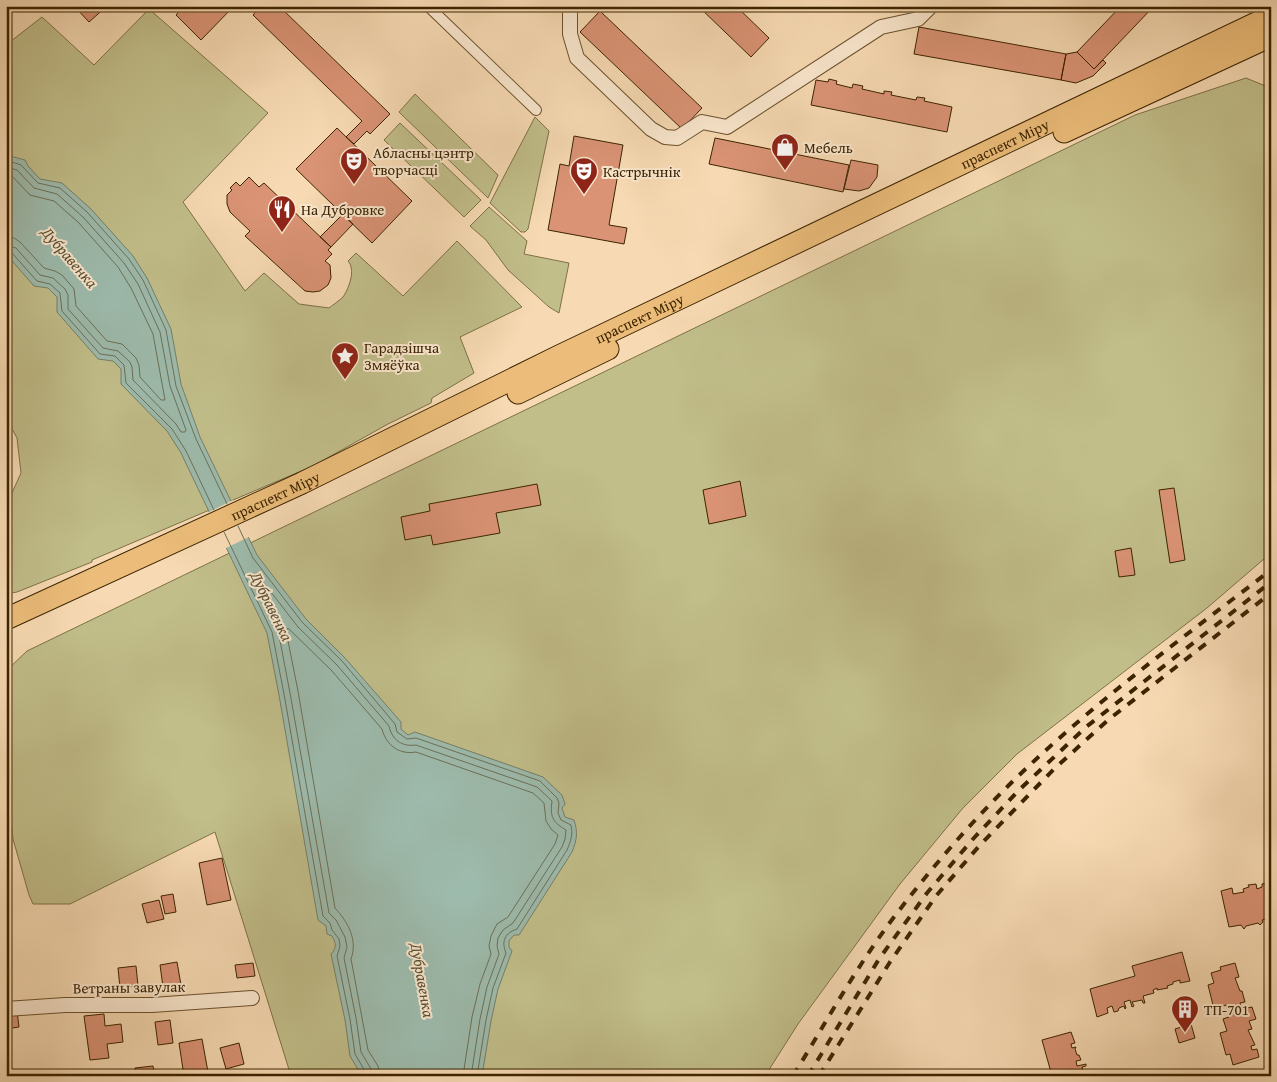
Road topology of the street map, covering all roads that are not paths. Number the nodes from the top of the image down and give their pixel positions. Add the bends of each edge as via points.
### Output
1 (428, 6) edge
2 (570, 6) edge
3 (931, 6) edge
4 (1271, 16) edge
5 (1271, 36) edge
6 (536, 110) dead end
7 (305, 489) junction
8 (148, 561) junction
9 (6, 619) edge
10 (6, 632) edge
11 (252, 998) dead end
12 (6, 1009) edge

1 - 6 street
2 - 3 street via 570,34 577,58 651,129 665,137 677,138 702,122 726,127 881,27 918,19
4 - 7 main road, праспект Міру via 558,356
5 - 7 main road, праспект Міру
7 - 8 main road, праспект Міру
8 - 9 main road, праспект Міру
8 - 10 main road, праспект Міру
11 - 12 street, Ветраны завулак via 152,1005

